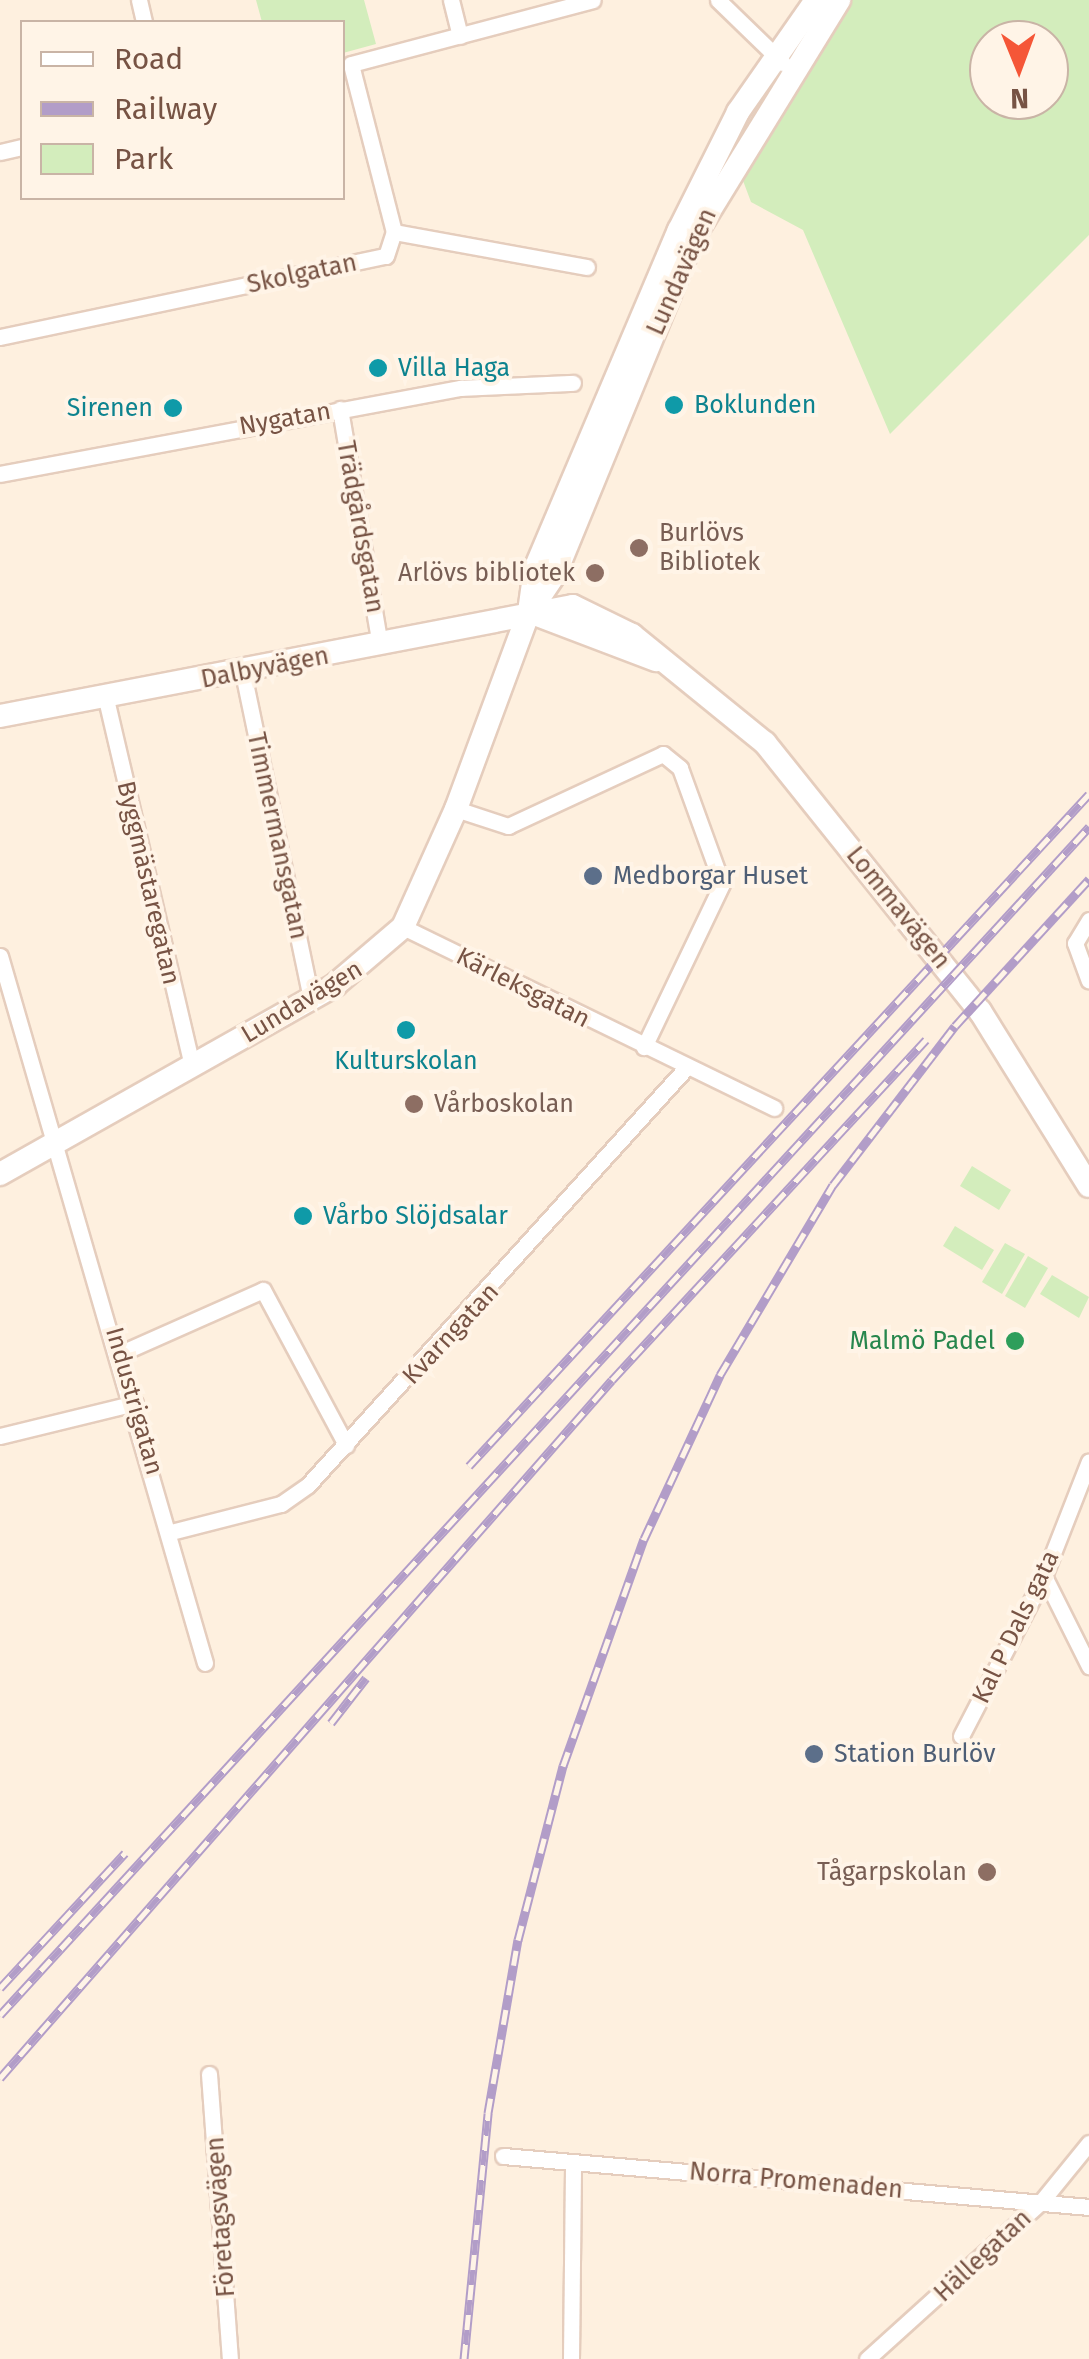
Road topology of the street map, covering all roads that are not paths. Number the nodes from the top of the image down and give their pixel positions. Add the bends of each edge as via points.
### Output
1 (451, 0) edge
2 (593, 0) edge
3 (718, 0) edge
4 (816, 0) edge
5 (838, 0) edge
6 (460, 36) junction
7 (782, 61) junction
8 (394, 232) junction
9 (587, 267) dead end
10 (0, 337) edge
11 (573, 383) dead end
12 (340, 409) junction
13 (0, 474) edge
14 (529, 612) junction
15 (380, 646) junction
16 (244, 673) junction
17 (106, 700) junction
18 (0, 716) edge
19 (456, 809) junction
20 (1089, 920) edge
21 (403, 928) junction
22 (0, 956) edge
23 (1089, 981) edge
24 (311, 998) junction
25 (644, 1047) junction
26 (192, 1067) junction
27 (686, 1068) junction
28 (774, 1108) dead end
29 (60, 1140) junction
30 (0, 1174) edge
31 (1089, 1186) edge
32 (121, 1353) junction
33 (135, 1402) junction
34 (0, 1436) edge
35 (346, 1445) junction
36 (1089, 1461) edge
37 (171, 1532) junction
38 (1044, 1576) junction
39 (205, 1663) dead end
40 (1089, 1666) edge
41 (961, 1736) dead end
42 (210, 2074) dead end
43 (1089, 2143) edge
44 (503, 2156) dead end
45 (573, 2162) junction
46 (1041, 2202) junction
47 (1089, 2207) edge
48 (230, 2359) edge
49 (571, 2359) edge
50 (868, 2359) edge

1 - 6 street
2 - 6 street
3 - 7 street
4 - 7 main road, Lundavägen
5 - 7 main road, Lundavägen
6 - 8 street via 351,64
7 - 14 main road, Lundavägen via 694,236 556,572
8 - 9 street
8 - 10 street, Skolgatan via 386,256
11 - 12 street, Nygatan
12 - 13 street, Nygatan
12 - 15 street, Trädgårdsgatan
14 - 15 main road, Dalbyvägen
14 - 19 main road, Lundavägen
14 - 31 main road, Lommavägen via 572,606 731,710 796,780 980,1011
15 - 16 main road, Dalbyvägen
16 - 17 main road, Dalbyvägen
16 - 24 street, Timmermansgatan
17 - 18 main road, Dalbyvägen
17 - 26 street, Byggmästaregatan
19 - 21 main road, Lundavägen
19 - 25 street via 498,827 520,823 663,754 680,768 722,884
20 - 23 street via 1075,943
21 - 24 main road, Lundavägen
21 - 25 street, Kärleksgatan
22 - 29 street, Industrigatan via 33,1090
24 - 26 main road, Lundavägen
25 - 27 street, Kärleksgatan
26 - 29 main road, Lundavägen
27 - 28 street, Kärleksgatan
27 - 35 street, Kvarngatan
29 - 30 main road, Lundavägen
29 - 32 street, Industrigatan
32 - 33 street, Industrigatan
32 - 35 street via 263,1290
33 - 34 street
33 - 37 street, Industrigatan
35 - 37 street, Kvarngatan via 281,1504
36 - 38 street, Kal P Dals gata
37 - 39 street, Industrigatan
38 - 40 street
38 - 41 street, Kal P Dals gata
42 - 48 street, Företagsvägen
43 - 46 street, Hällegatan
44 - 45 street, Norra Promenaden
45 - 46 street, Norra Promenaden
45 - 49 street
46 - 47 street, Norra Promenaden
46 - 50 street, Hällegatan

